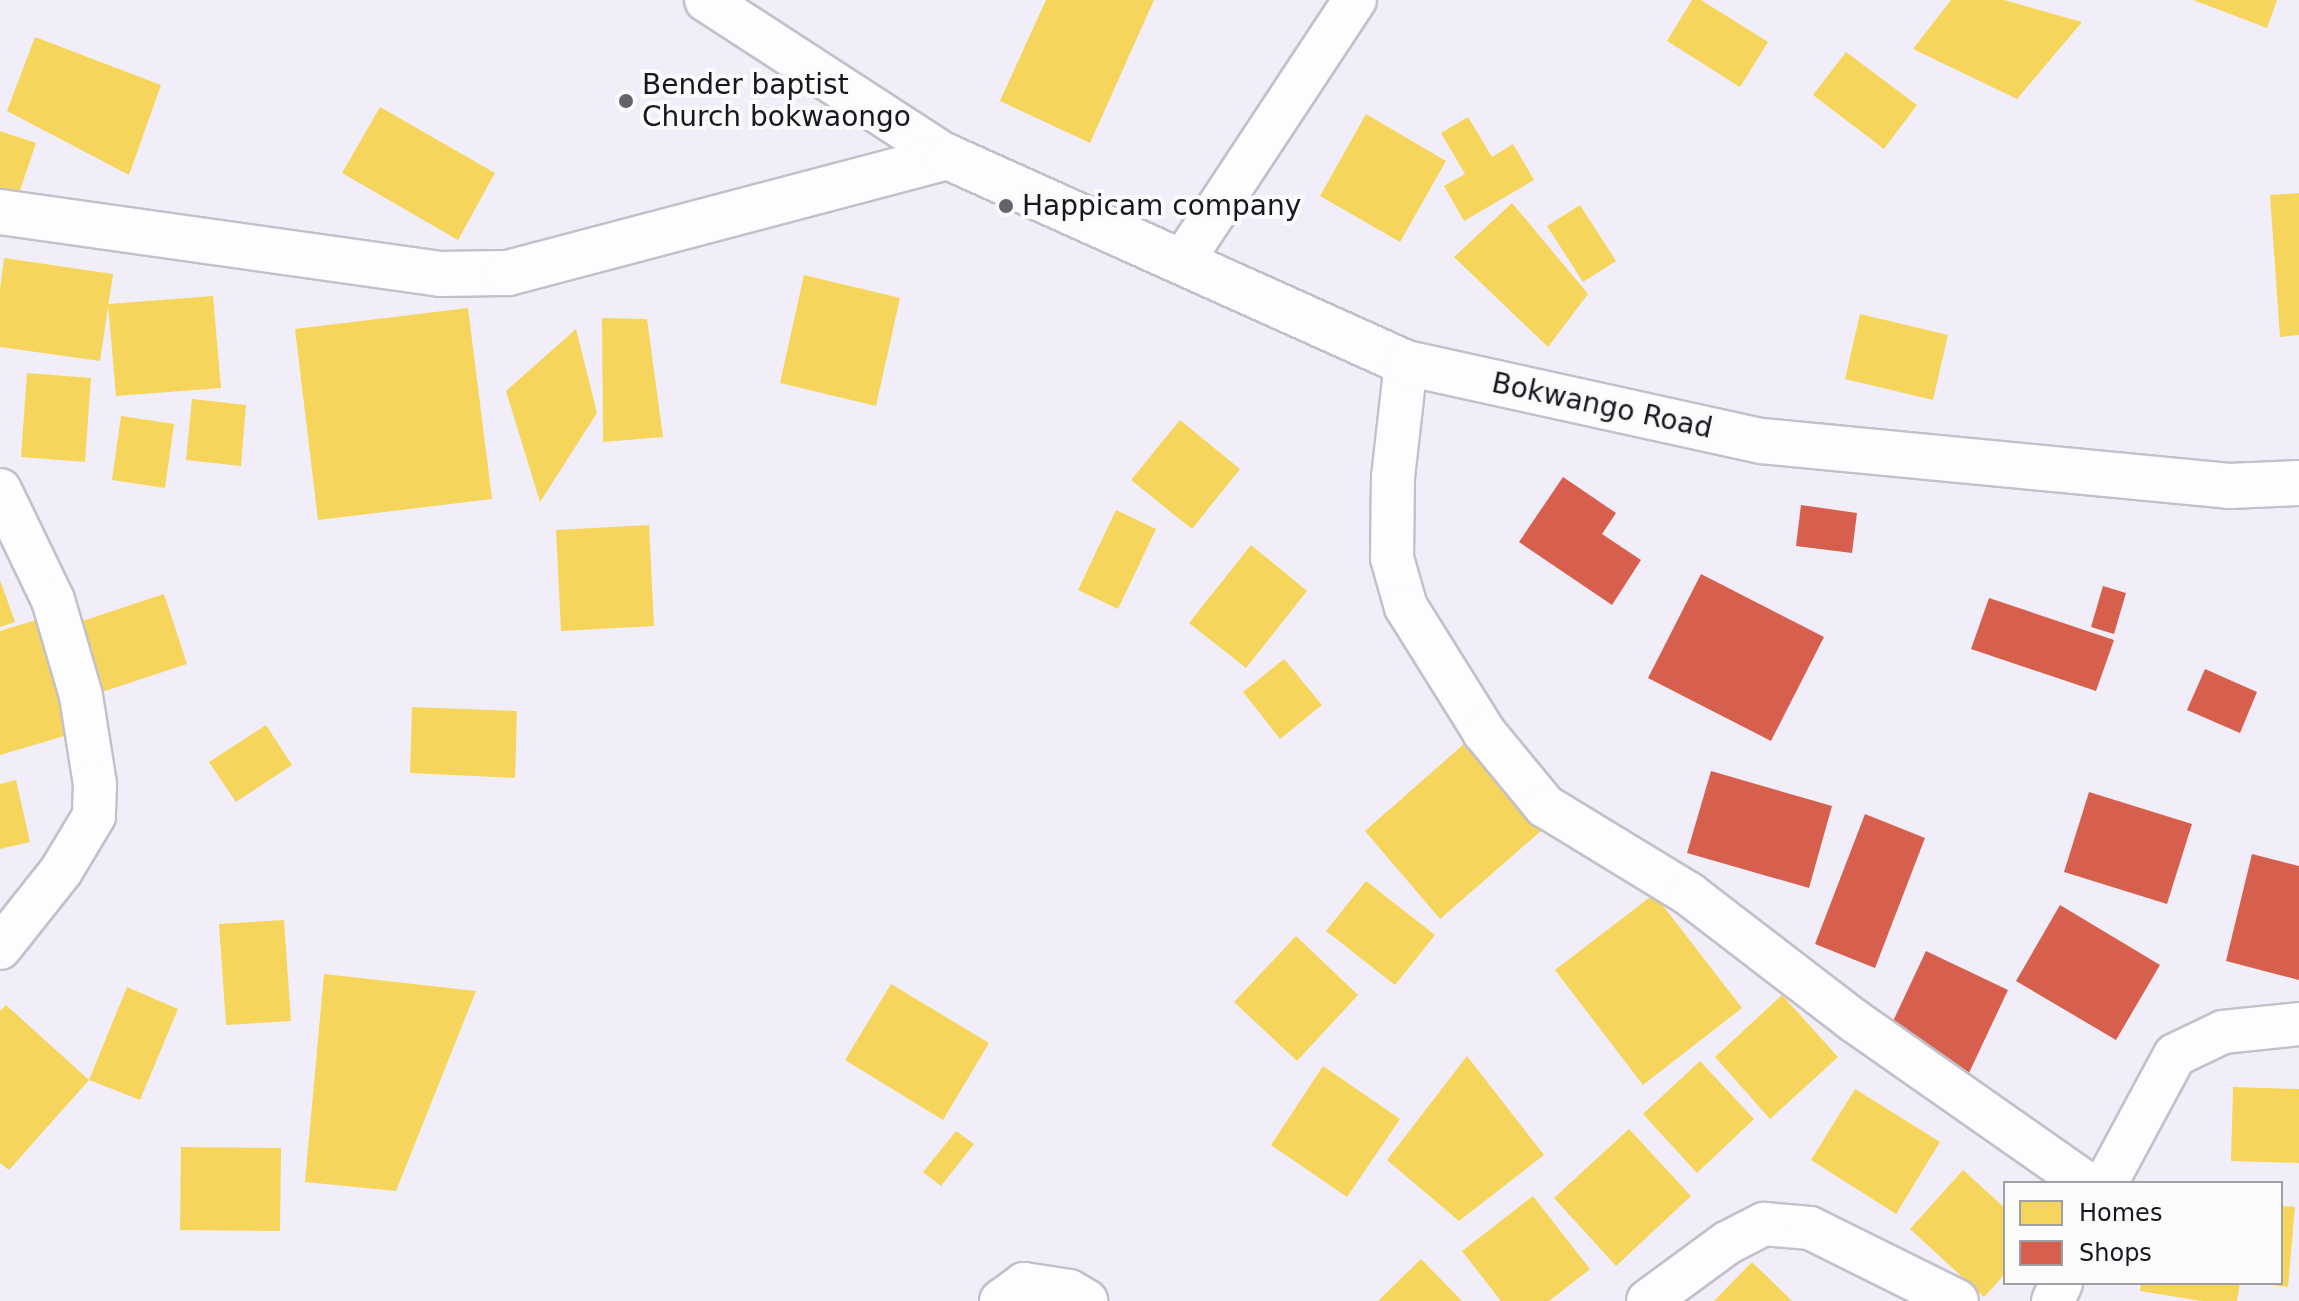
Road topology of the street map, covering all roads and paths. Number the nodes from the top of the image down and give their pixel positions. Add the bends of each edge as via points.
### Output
1 (706, 0) edge
2 (1355, 0) edge
3 (948, 157) junction
4 (0, 212) edge
5 (1182, 262) junction
6 (1406, 363) junction
7 (2299, 483) edge
8 (0, 490) edge
9 (0, 948) edge
10 (2299, 1024) edge
11 (2083, 1181) edge
12 (2107, 1181) edge
13 (1001, 1301) edge
14 (1086, 1301) edge
15 (1648, 1301) edge
16 (1957, 1301) edge

1 - 3 street
2 - 5 street
3 - 4 street via 508,273 441,274
3 - 5 street, Bokwango Road
5 - 6 street, Bokwango Road
6 - 7 street, Bokwango Road via 1762,441 2229,486
6 - 11 street via 1393,477 1392,558 1406,607 1484,732 1545,806 1689,894 1853,1020
8 - 9 street via 53,600 81,696 95,784 94,816 61,871
10 - 12 street via 2223,1032 2175,1055
13 - 14 street via 1024,1284 1069,1291
15 - 16 street via 1727,1243 1764,1224 1810,1228

